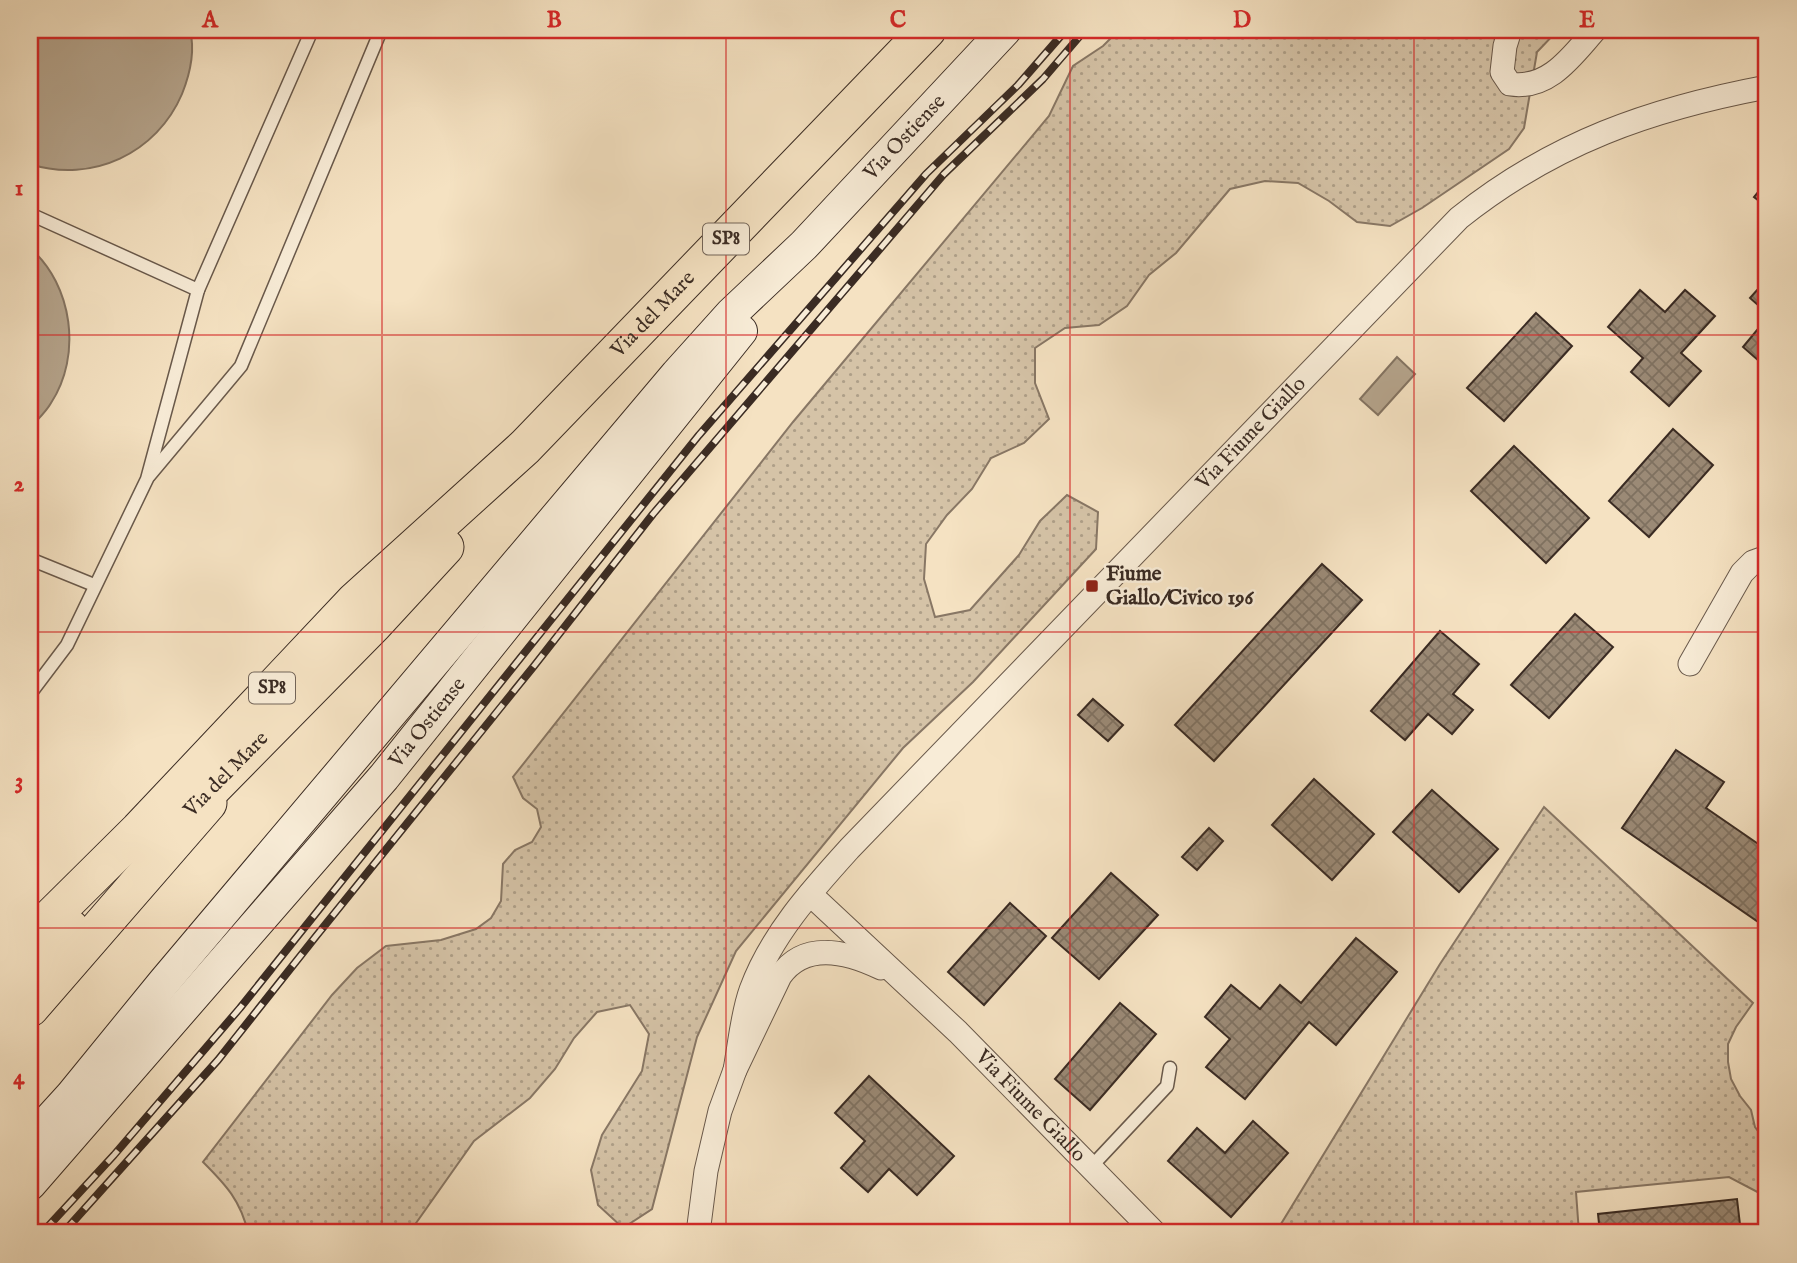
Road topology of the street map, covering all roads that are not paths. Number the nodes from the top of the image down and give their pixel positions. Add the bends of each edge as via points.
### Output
1 (312, 30) edge
2 (382, 30) edge
3 (927, 30) edge
4 (1005, 30) edge
5 (1510, 30) edge
6 (1595, 30) edge
7 (1767, 87) edge
8 (30, 214) edge
9 (804, 245) junction
10 (198, 290) junction
11 (525, 447) junction
12 (147, 479) junction
13 (1767, 557) edge
14 (30, 559) edge
15 (94, 584) junction
16 (1690, 664) dead end
17 (30, 694) edge
18 (263, 739) junction
19 (207, 758) junction
20 (810, 894) junction
21 (30, 908) edge
22 (30, 938) edge
23 (30, 968) edge
24 (904, 981) junction
25 (30, 1008) edge
26 (1170, 1068) dead end
27 (735, 1070) junction
28 (30, 1141) edge
29 (1091, 1167) junction
30 (30, 1184) edge
31 (698, 1233) edge
32 (1155, 1233) edge

1 - 10 lane
2 - 12 lane via 241,366
3 - 11 main road, Via del Mare / SP8
4 - 9 main road, Via Ostiense
5 - 6 street via 1502,72 1510,84 1520,85 1549,77
7 - 20 street, Via Fiume Giallo via 1704,100 1577,143 1513,178 1459,218
8 - 10 lane
9 - 28 main road, Via Ostiense via 731,314 677,374
9 - 30 main road, Via Ostiense via 621,484 384,777
10 - 12 lane
11 - 18 main road, Via del Mare / SP8 via 431,563
11 - 19 main road, Via del Mare / SP8 via 355,601
12 - 15 lane
13 - 16 street via 1742,573
14 - 15 lane
15 - 17 lane via 67,645
18 - 23 main road, Via del Mare / SP8
18 - 25 main road
19 - 21 main road
19 - 22 main road, Via del Mare / SP8
20 - 24 street, Via Fiume Giallo
20 - 27 street, Via Fiume Giallo via 758,973 746,1006
24 - 27 street, Via Fiume Giallo via 849,954 818,952 799,957 774,985
24 - 29 street, Via Fiume Giallo
26 - 29 lane via 1167,1086
27 - 31 street, Via Fiume Giallo via 710,1151
29 - 32 street, Via Fiume Giallo

